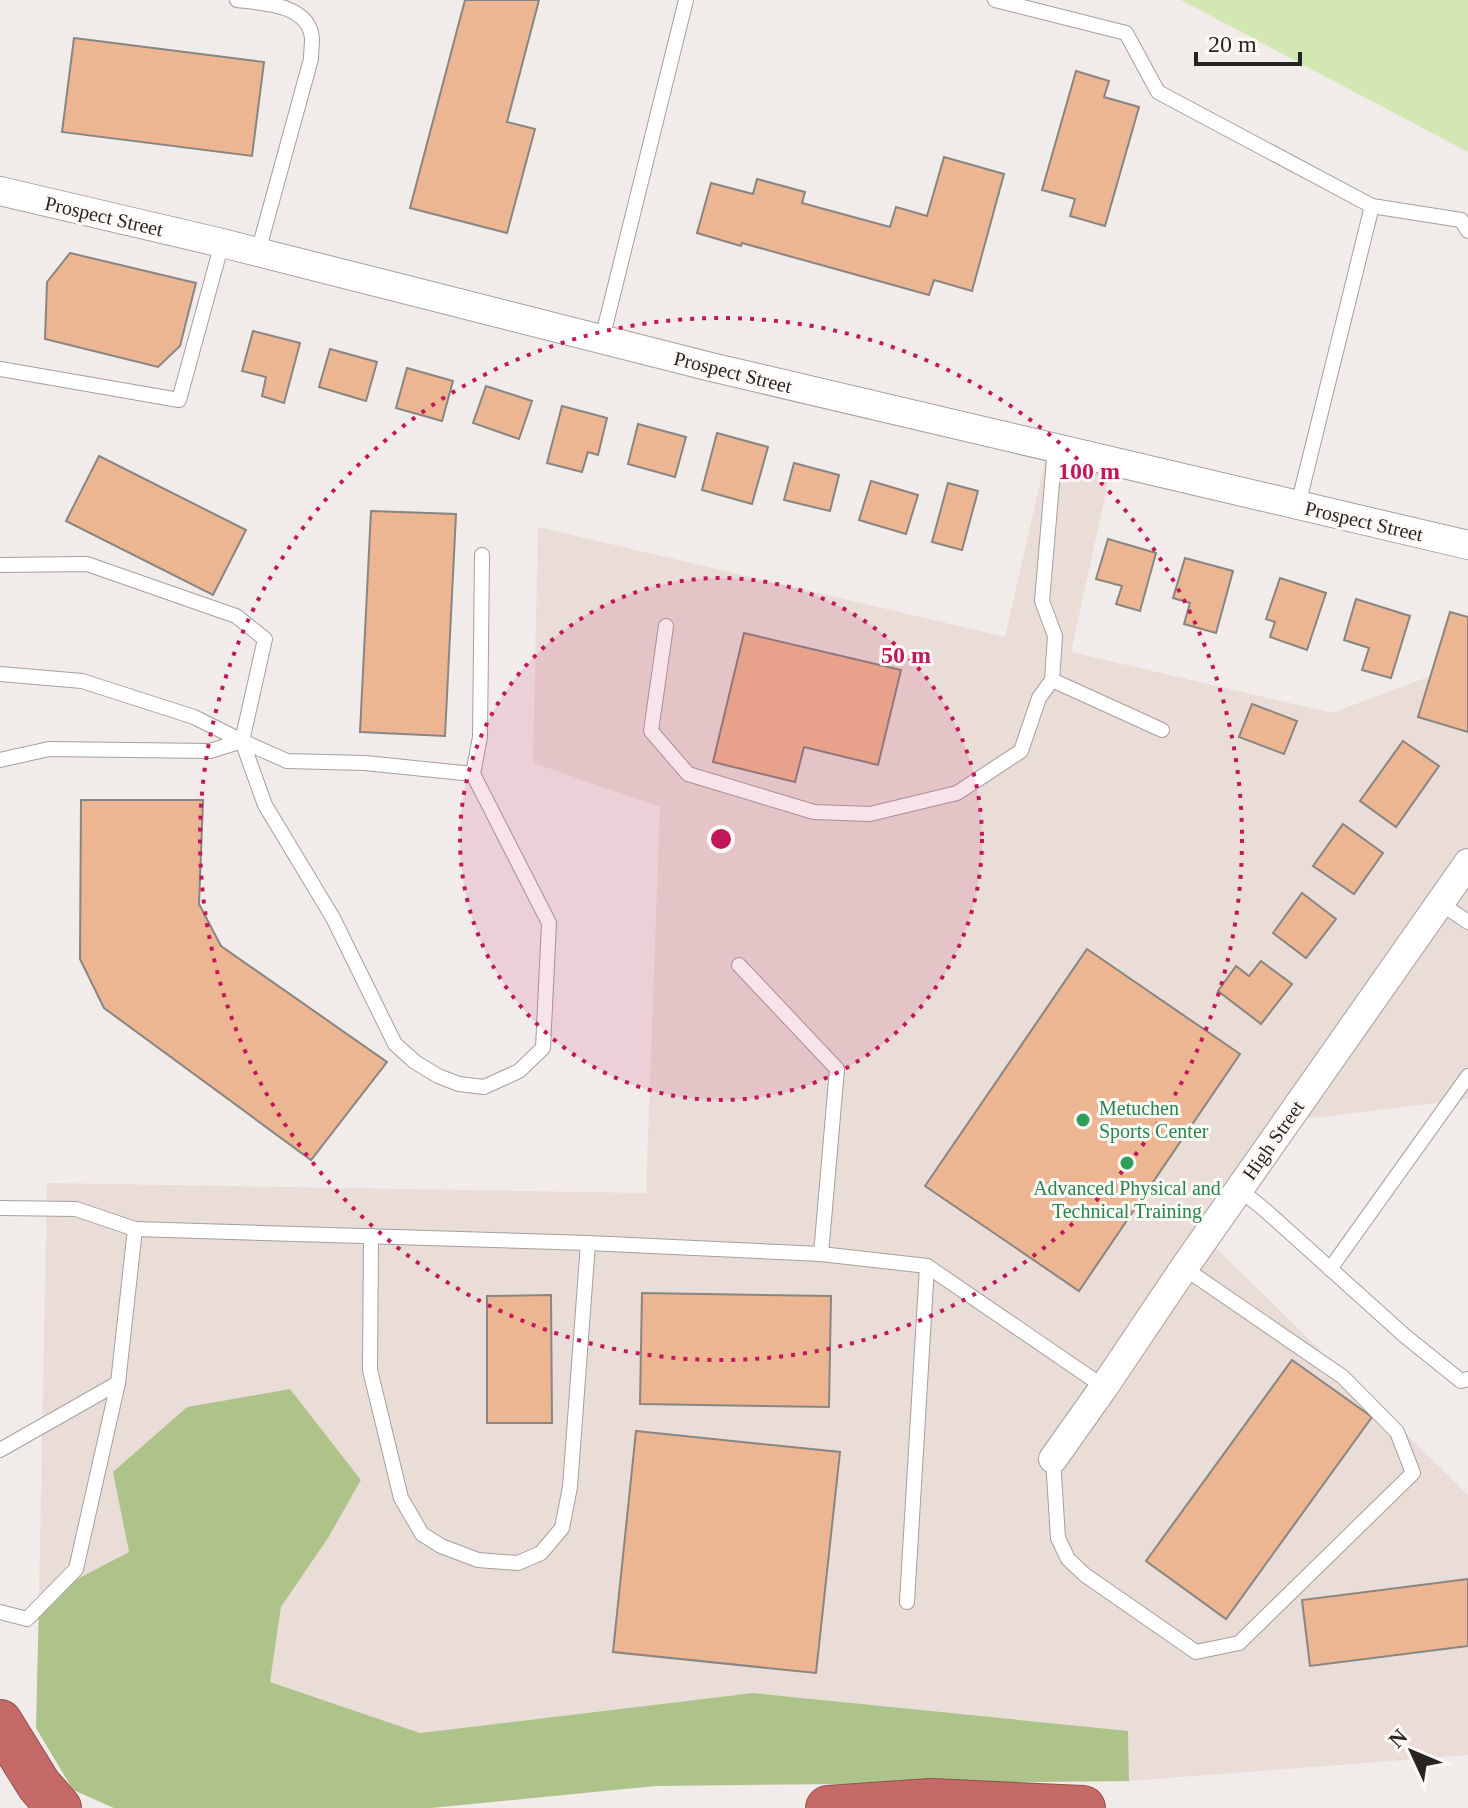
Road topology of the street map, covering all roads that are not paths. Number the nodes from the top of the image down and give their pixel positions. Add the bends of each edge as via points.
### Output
1 (237, 0) edge
2 (686, 0) edge
3 (995, 0) edge
4 (0, 191) edge
5 (1372, 206) junction
6 (1468, 231) edge
7 (222, 243) junction
8 (258, 252) junction
9 (602, 339) junction
10 (0, 369) edge
11 (1055, 448) junction
12 (1298, 505) junction
13 (1468, 545) edge
14 (482, 555) dead end
15 (0, 565) edge
16 (666, 626) dead end
17 (0, 674) edge
18 (1052, 680) junction
19 (1162, 730) dead end
20 (242, 741) junction
21 (0, 760) edge
22 (473, 774) junction
23 (1468, 863) edge
24 (1440, 903) junction
25 (1468, 922) edge
26 (739, 965) dead end
27 (1468, 1076) edge
28 (1239, 1189) junction
29 (0, 1208) edge
30 (135, 1229) junction
31 (371, 1236) junction
32 (588, 1243) junction
33 (821, 1254) junction
34 (927, 1266) junction
35 (1184, 1268) junction
36 (1330, 1269) junction
37 (1468, 1379) edge
38 (118, 1383) junction
39 (1104, 1387) junction
40 (0, 1450) edge
41 (1053, 1459) joint
42 (907, 1602) dead end
43 (0, 1612) edge
44 (0, 1722) edge
45 (59, 1808) edge
46 (828, 1808) edge
47 (1083, 1808) edge

1 - 8 lane via 293,11 312,36 311,59
2 - 9 lane
3 - 5 lane via 1126,33 1158,92
4 - 7 street, Prospect Street
5 - 6 lane via 1461,220
5 - 12 lane
7 - 8 street, Prospect Street
7 - 10 lane via 179,400
8 - 9 street, Prospect Street
9 - 11 street, Prospect Street
11 - 12 street, Prospect Street
11 - 18 lane via 1042,601 1055,636
12 - 13 street, Prospect Street
14 - 22 lane via 480,737
15 - 20 lane via 87,564 236,616 265,639
16 - 18 lane via 651,731 688,774 814,812 870,814 957,793 1021,751 1039,698
17 - 20 lane via 82,681 194,717
18 - 19 lane
20 - 21 lane via 210,751 49,749
20 - 22 lane via 287,761
20 - 22 lane via 265,805 333,918 395,1044 438,1076 484,1087 519,1071 543,1048 549,923
23 - 24 street, High Street
24 - 25 lane
24 - 28 street, High Street
26 - 33 lane via 837,1069
27 - 36 lane
28 - 35 street, High Street
28 - 36 lane
29 - 30 lane via 76,1209
30 - 31 lane
30 - 38 lane
31 - 32 lane
31 - 32 lane via 370,1370 401,1498 422,1534 441,1546 478,1560 518,1563 541,1553 562,1528 570,1487
32 - 33 lane
33 - 34 lane
34 - 39 lane
34 - 42 lane
35 - 39 street, High Street
35 - 41 lane via 1343,1377 1397,1432 1413,1473 1239,1643 1196,1652 1068,1559 1058,1538
36 - 37 lane via 1461,1381
38 - 40 lane
38 - 43 lane via 76,1569 27,1619
39 - 41 street, High Street
44 - 45 highway
46 - 47 highway via 931,1801

